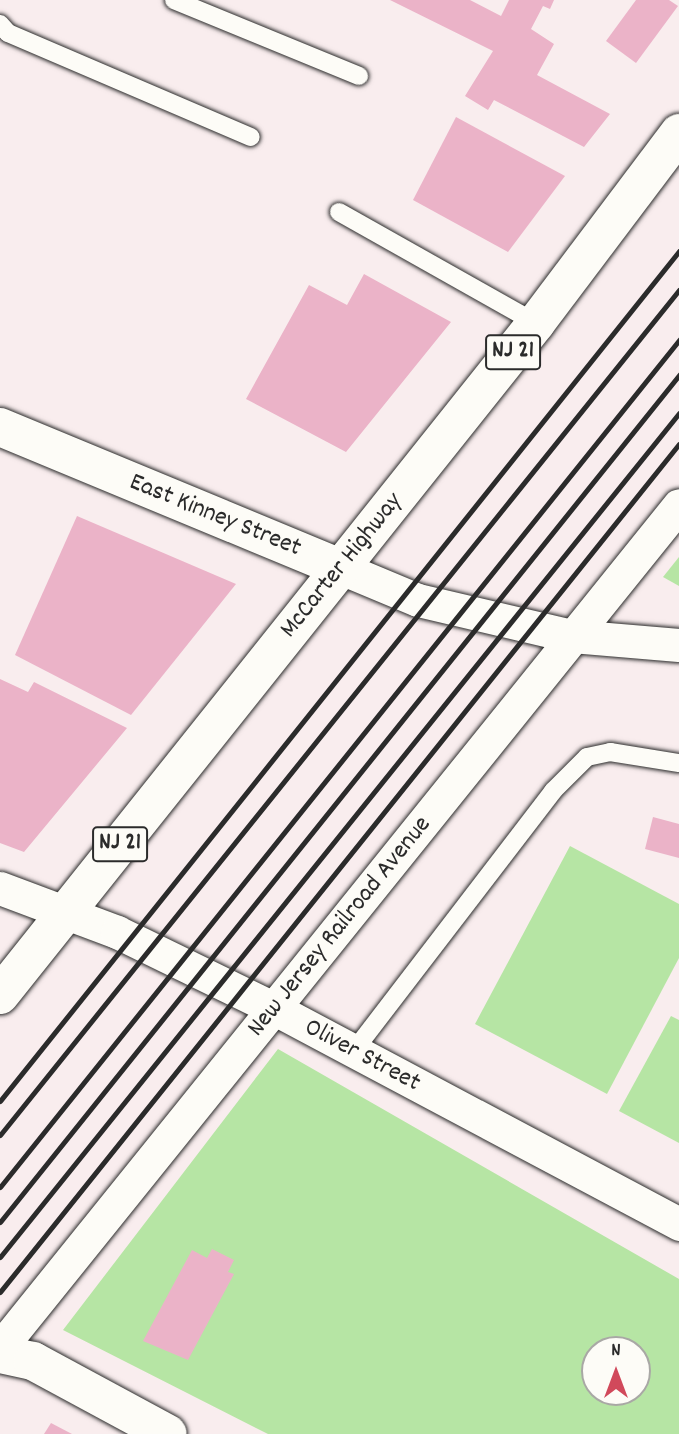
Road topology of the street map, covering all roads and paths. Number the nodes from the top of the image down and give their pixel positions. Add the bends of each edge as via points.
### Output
1 (185, 2) edge
2 (0, 24) edge
3 (359, 76) dead end
4 (679, 133) edge
5 (251, 137) dead end
6 (339, 212) dead end
7 (536, 323) junction
8 (0, 427) edge
9 (679, 505) edge
10 (341, 568) junction
11 (572, 636) junction
12 (679, 645) edge
13 (679, 763) edge
14 (0, 888) edge
15 (65, 912) junction
16 (0, 995) edge
17 (275, 1009) junction
18 (353, 1052) junction
19 (679, 1223) edge
20 (0, 1348) edge
21 (0, 1354) edge
22 (167, 1434) edge

1 - 3 lane
2 - 5 lane
4 - 7 main road, McCarter Highway / NJ 21
6 - 7 lane
7 - 10 main road, McCarter Highway / NJ 21
8 - 10 main road, East Kinney Street
9 - 11 street, New Jersey Railroad Avenue
10 - 11 street, East Kinney Street via 418,600
10 - 15 main road, McCarter Highway / NJ 21
11 - 12 street, East Kinney Street
11 - 17 street, New Jersey Railroad Avenue
13 - 18 lane via 610,752 587,757 553,791
14 - 15 street, Oliver Street
15 - 16 main road, McCarter Highway / NJ 21
15 - 17 street, Oliver Street
17 - 18 street, Oliver Street
17 - 20 street, New Jersey Railroad Avenue
18 - 19 street, Oliver Street
21 - 22 main road via 33,1361

